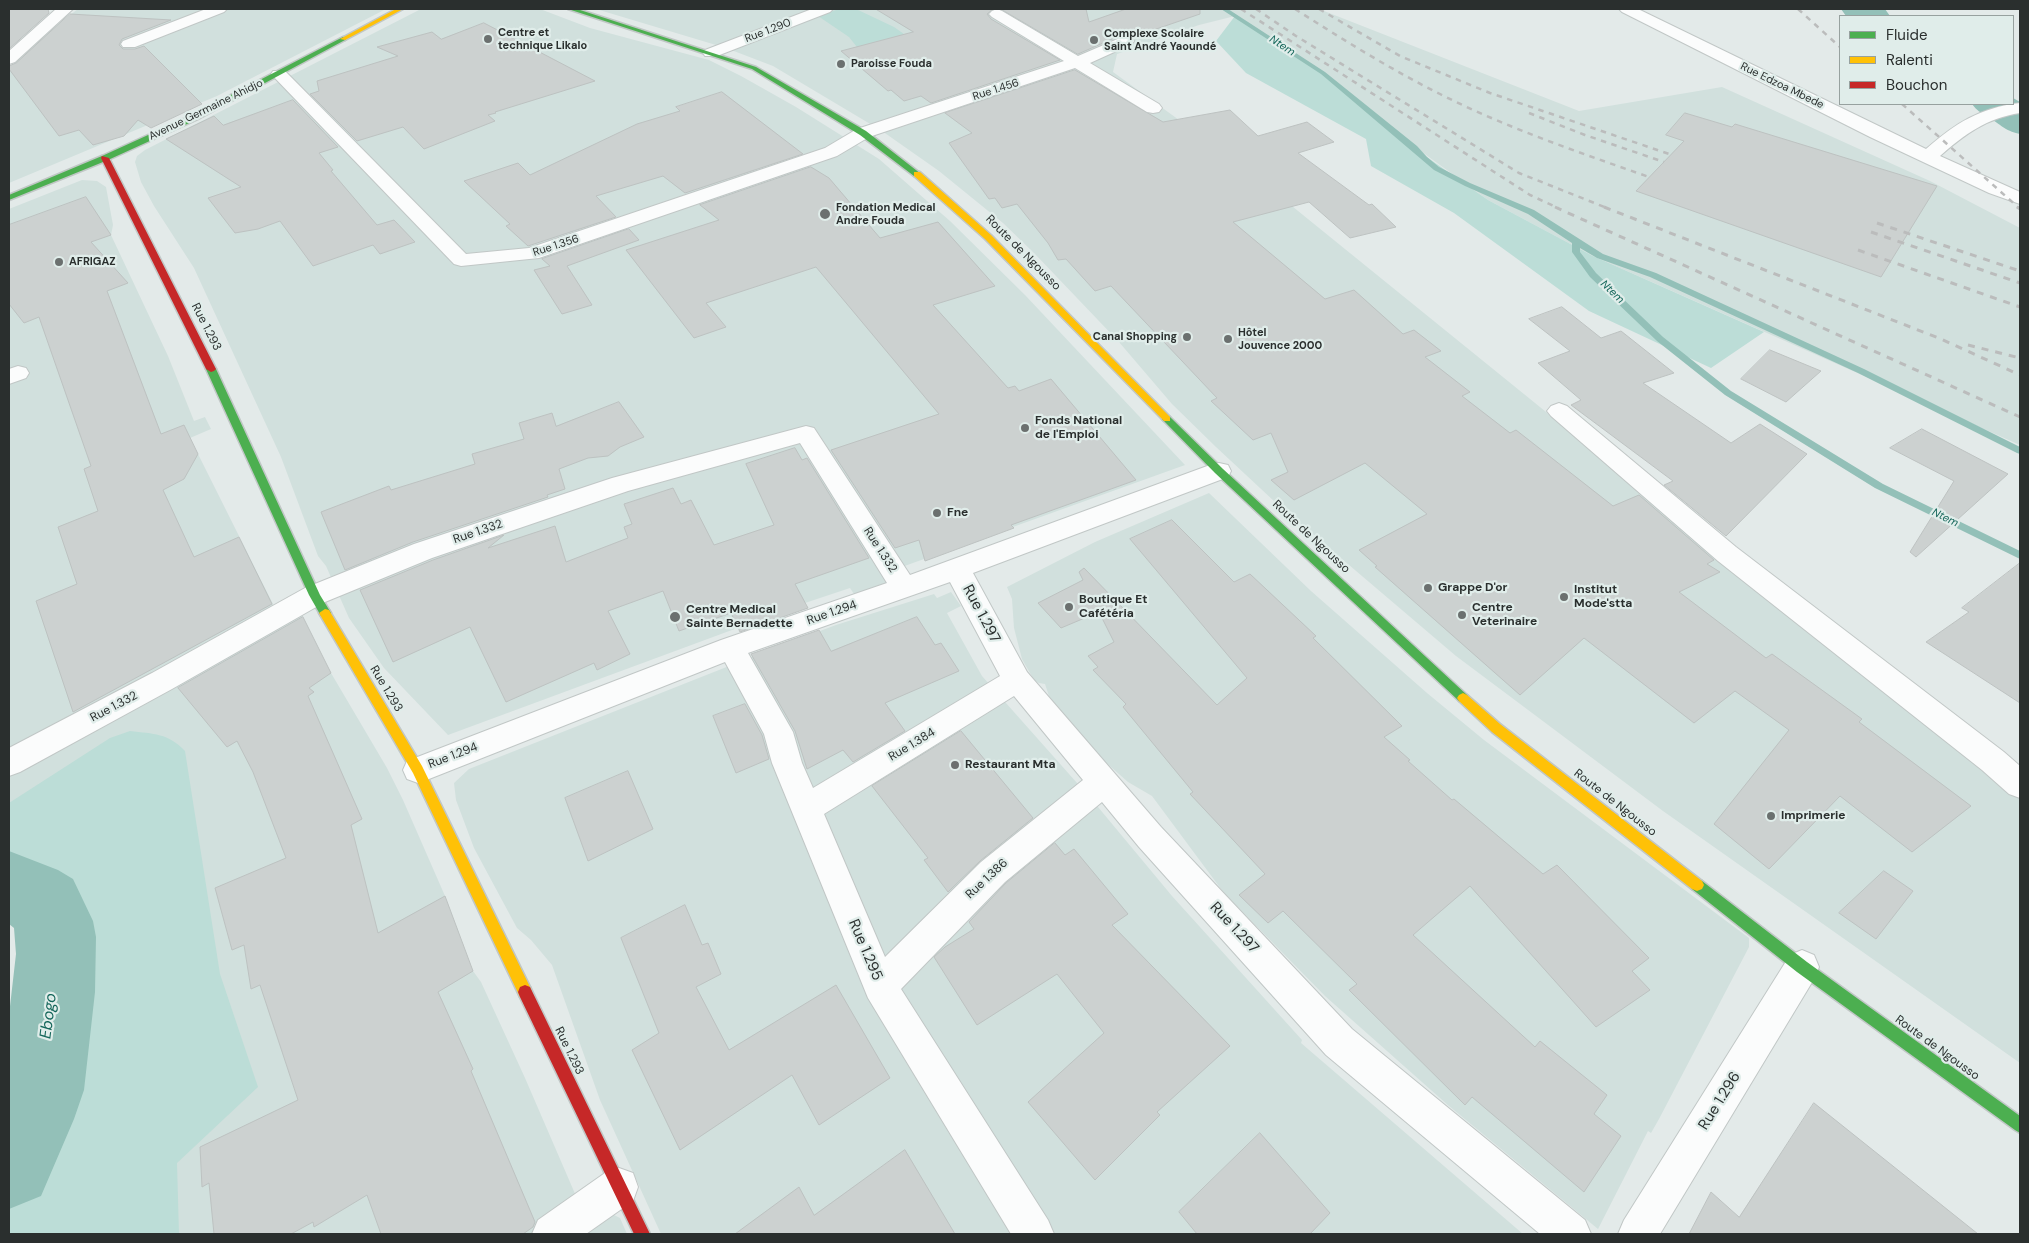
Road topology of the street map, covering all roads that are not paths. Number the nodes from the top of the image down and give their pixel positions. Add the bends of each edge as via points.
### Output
1 (65, 9) edge
2 (219, 9) edge
3 (400, 9) edge
4 (571, 9) edge
5 (825, 9) edge
6 (1627, 9) edge
7 (997, 14) dead end
8 (1126, 41) dead end
9 (129, 44) dead end
10 (712, 53) junction
11 (9, 59) edge
12 (1078, 62) junction
13 (279, 74) junction
14 (1153, 108) dead end
15 (2017, 108) edge
16 (863, 133) junction
17 (1929, 156) junction
18 (106, 158) junction
19 (9, 198) edge
20 (2020, 198) edge
21 (1558, 411) dead end
22 (1219, 471) junction
23 (957, 569) junction
24 (904, 587) junction
25 (315, 595) junction
26 (730, 648) junction
27 (1017, 680) junction
28 (9, 763) edge
29 (418, 770) junction
30 (1104, 782) junction
31 (2020, 785) edge
32 (806, 809) junction
33 (1802, 967) junction
34 (880, 986) junction
35 (2020, 1125) edge
36 (619, 1187) junction
37 (552, 1234) edge
38 (642, 1234) edge
39 (1034, 1234) edge
40 (1571, 1234) edge
41 (1638, 1234) edge

1 - 11 street
2 - 9 street
3 - 13 main road, Avenue Germaine Ahidjo
4 - 10 main road, Route de Ngousso
5 - 10 street, Rue 1.290
6 - 17 street, Rue Edzoa Mbede via 1876,133
7 - 12 street
8 - 12 street, Rue 1.456
10 - 16 main road, Route de Ngousso via 754,68
12 - 14 street
12 - 16 street, Rue 1.456
13 - 16 street, Rue 1.356 via 461,260 532,254 830,152
13 - 18 main road, Avenue Germaine Ahidjo
15 - 17 street via 1966,124
16 - 22 main road, Route de Ngousso via 924,179 988,237
17 - 20 street, Rue Edzoa Mbede
18 - 19 main road, Avenue Germaine Ahidjo
18 - 25 main road, Rue 1.293 via 206,358
21 - 31 street via 1727,554
22 - 23 street, Rue 1.294
22 - 33 main road, Route de Ngousso via 1496,728
23 - 24 street, Rue 1.294
23 - 27 street, Rue 1.297
24 - 25 street, Rue 1.332 via 806,434 621,484 423,551
24 - 26 street, Rue 1.294
25 - 28 street, Rue 1.332
25 - 29 main road, Rue 1.293
26 - 29 street, Rue 1.294
26 - 32 street, Rue 1.295 via 778,732
27 - 30 street, Rue 1.297
27 - 32 street, Rue 1.384
29 - 36 main road, Rue 1.293
30 - 34 street, Rue 1.386 via 992,872
30 - 40 street, Rue 1.297 via 1150,838 1339,1042
32 - 34 street, Rue 1.295
33 - 35 main road, Route de Ngousso
33 - 41 street, Rue 1.296
34 - 39 street, Rue 1.295
36 - 37 street
36 - 38 main road, Rue 1.293

